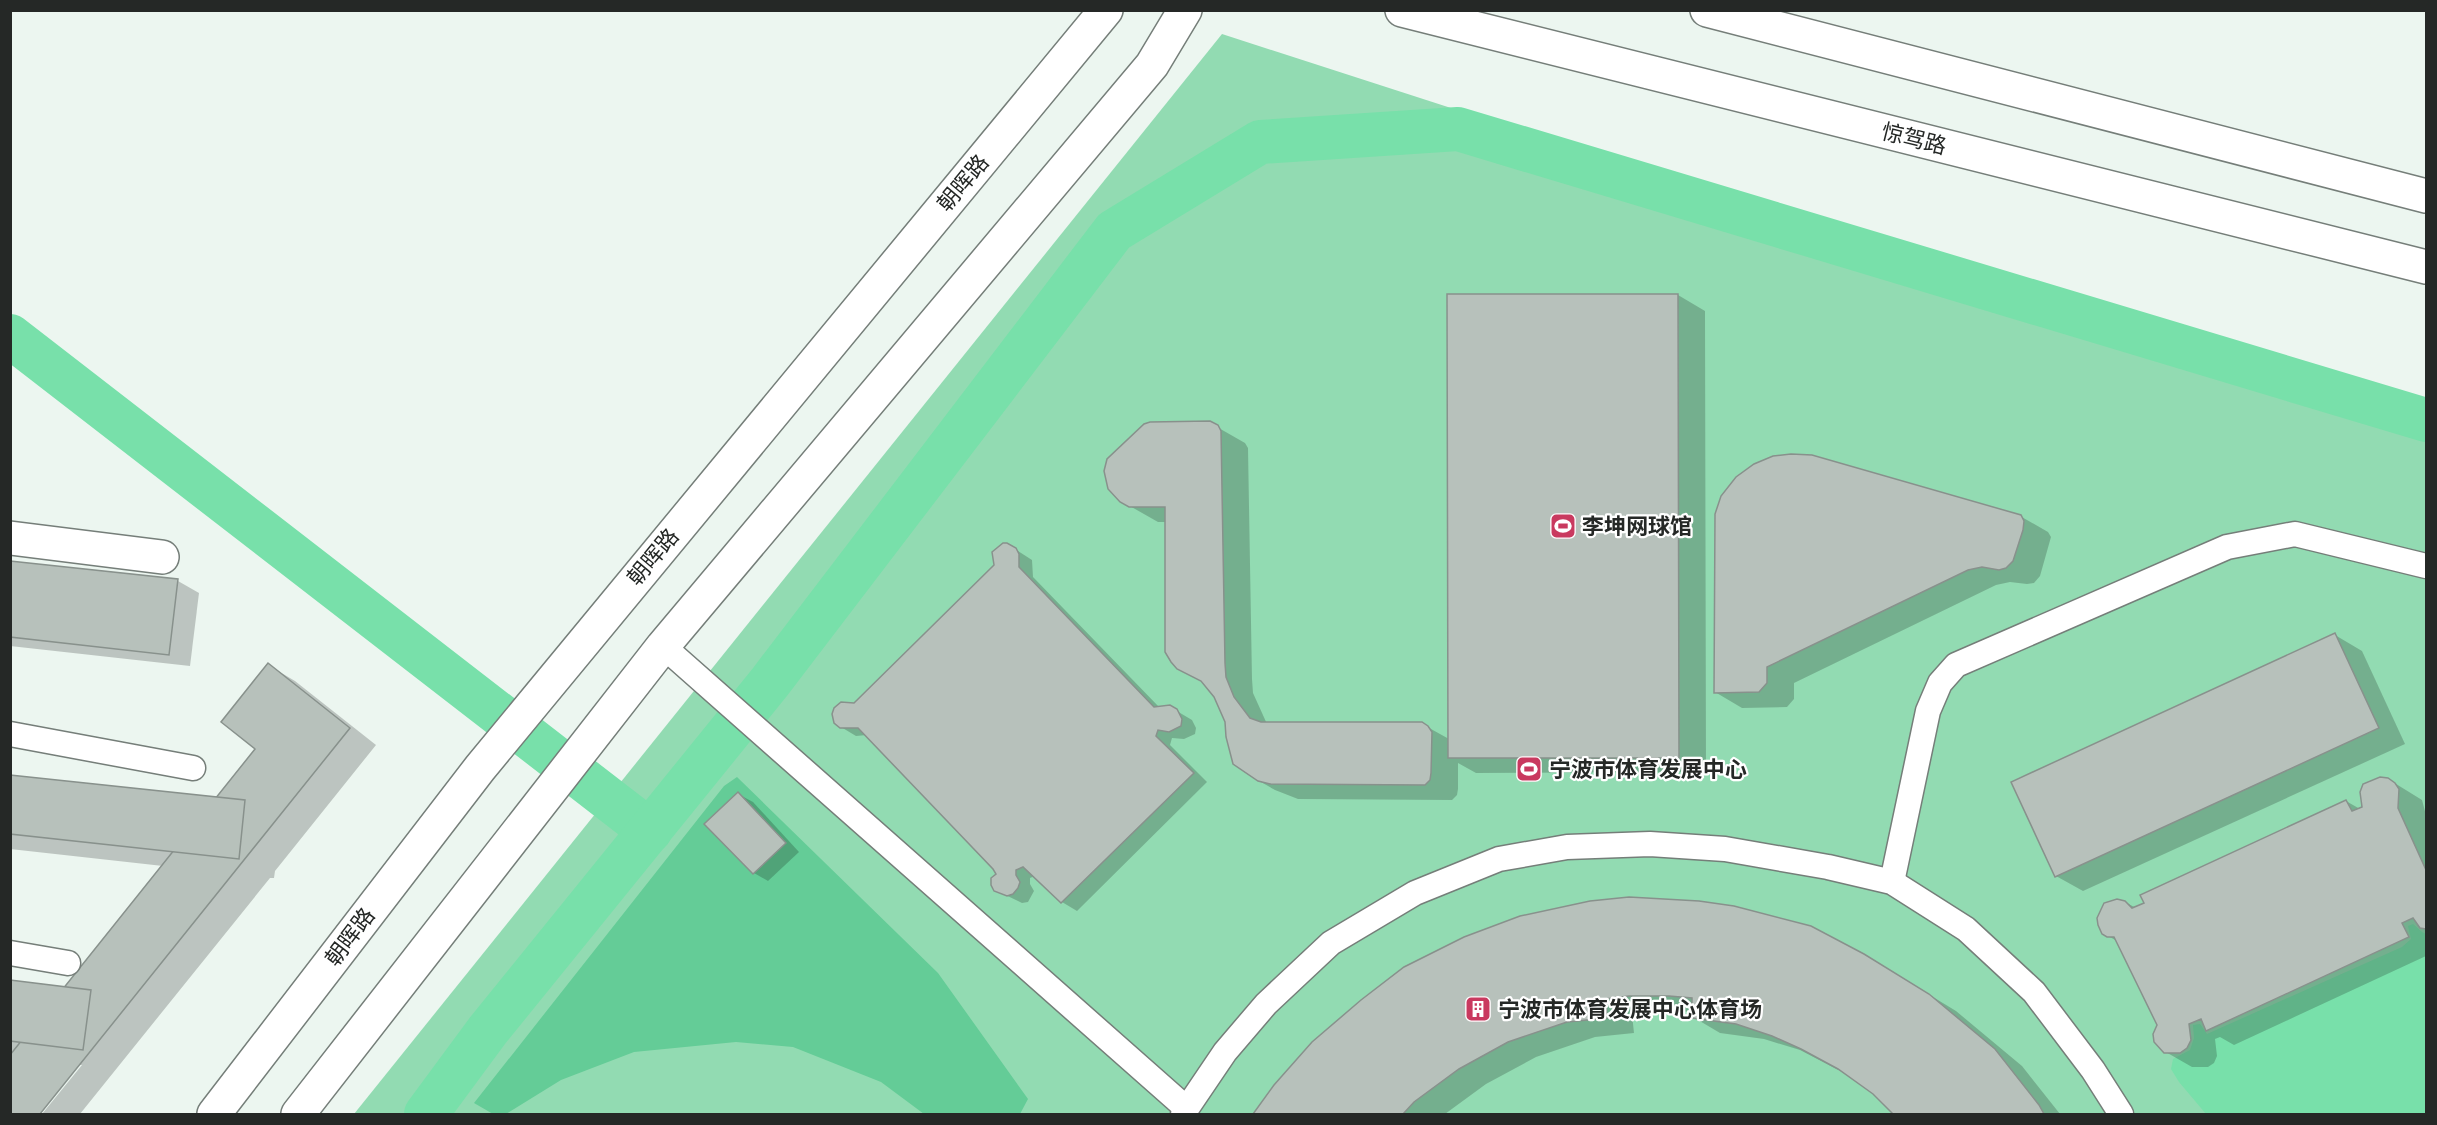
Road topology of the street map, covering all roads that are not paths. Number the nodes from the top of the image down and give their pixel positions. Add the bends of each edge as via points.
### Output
1 (1106, 10) edge
2 (1185, 10) edge
3 (1402, 10) edge
4 (1707, 10) edge
5 (2427, 196) edge
6 (2427, 267) edge
7 (10, 538) edge
8 (162, 557) dead end
9 (2427, 566) edge
10 (663, 646) junction
11 (10, 734) edge
12 (193, 768) dead end
13 (1892, 882) junction
14 (10, 953) edge
15 (68, 963) dead end
16 (1184, 1111) edge
17 (214, 1114) edge
18 (298, 1114) edge
19 (2121, 1114) edge

1 - 17 main road, 朝晖路 via 480,768
2 - 10 main road via 1152,65
3 - 6 main road, 惊驾路
4 - 5 main road
7 - 8 main road
9 - 13 lane via 2295,534 2227,547 1956,665 1940,683 1928,711
10 - 16 lane
10 - 18 main road
11 - 12 lane
13 - 16 lane via 1725,849 1650,844 1567,847 1498,859 1415,892 1331,943 1266,1004 1225,1052
13 - 19 lane via 1966,929 2034,992
14 - 15 lane

